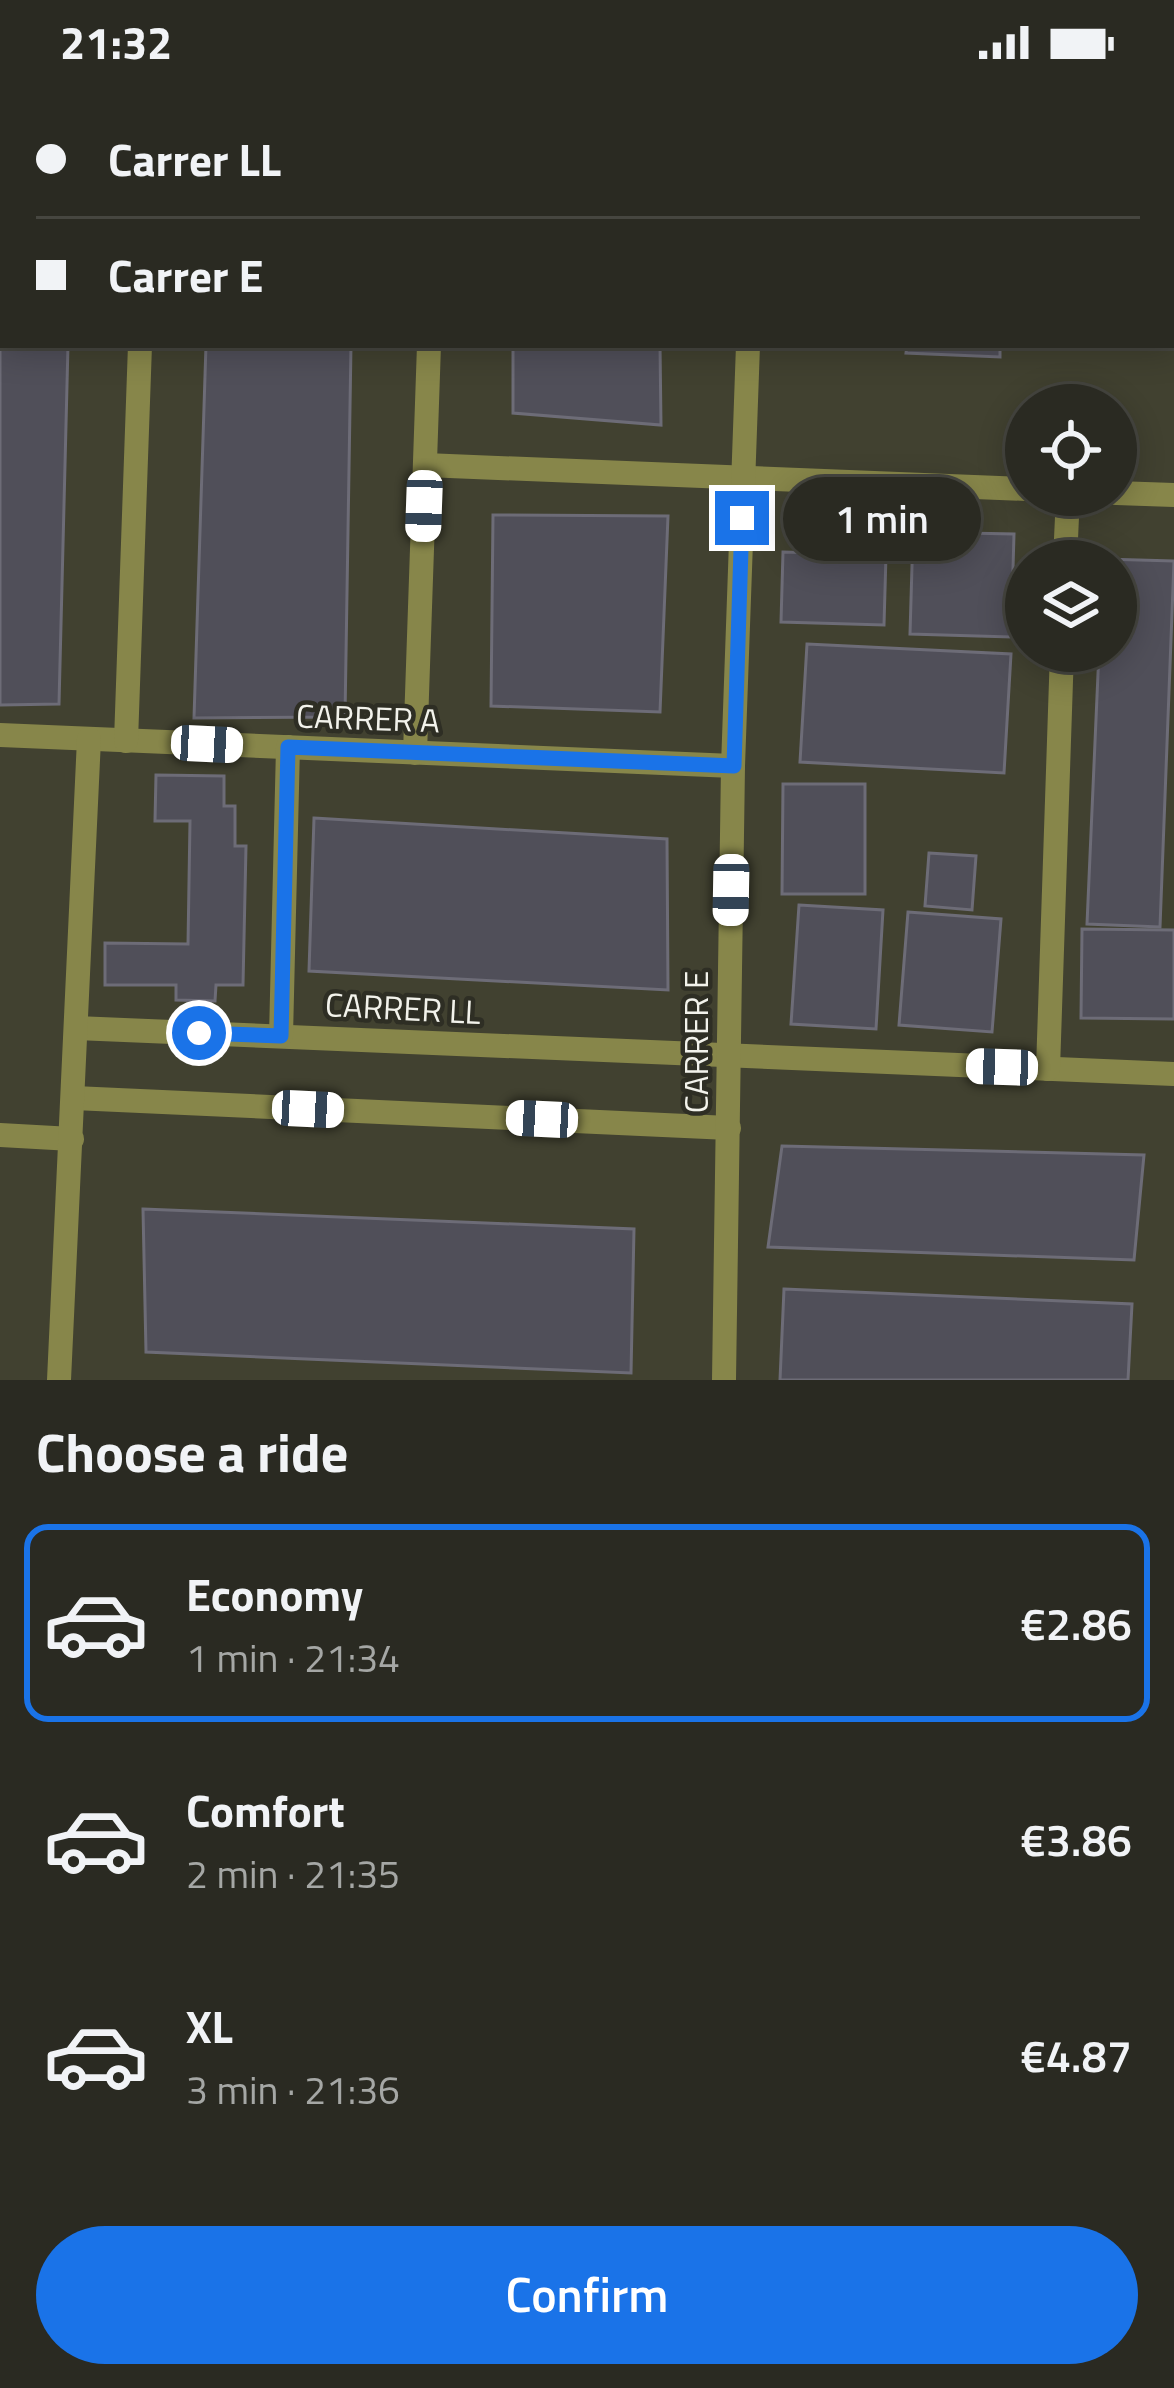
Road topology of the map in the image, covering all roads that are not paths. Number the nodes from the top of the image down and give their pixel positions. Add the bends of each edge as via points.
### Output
1 (140, 348) edge
2 (429, 348) edge
3 (748, 348) edge
4 (425, 465) junction
5 (744, 476) junction
6 (1005, 488) edge
7 (1137, 494) edge
8 (1174, 495) edge
9 (1061, 672) edge
10 (0, 735) edge
11 (89, 739) junction
12 (126, 741) junction
13 (288, 747) junction
14 (415, 753) junction
15 (734, 766) junction
16 (76, 1028) junction
17 (281, 1036) junction
18 (728, 1056) junction
19 (1048, 1069) junction
20 (1174, 1074) edge
21 (74, 1098) junction
22 (729, 1128) junction
23 (0, 1135) edge
24 (71, 1139) junction
25 (59, 1380) edge
26 (724, 1380) edge

1 - 12 lane
2 - 4 lane
3 - 5 lane, CARRER E
4 - 5 lane
4 - 14 lane
5 - 6 lane
5 - 15 lane, CARRER E
7 - 8 lane
9 - 19 lane
10 - 11 lane, CARRER A
11 - 12 lane, CARRER A
11 - 16 lane
12 - 13 lane, CARRER A
13 - 14 lane, CARRER A
13 - 17 lane
14 - 15 lane, CARRER A
15 - 18 lane, CARRER E
16 - 17 lane, CARRER LL
16 - 21 lane
17 - 18 lane, CARRER LL
18 - 19 lane, CARRER LL
18 - 22 lane, CARRER E
19 - 20 lane, CARRER LL
21 - 22 lane
21 - 24 lane
22 - 26 lane, CARRER E
23 - 24 lane
24 - 25 lane

